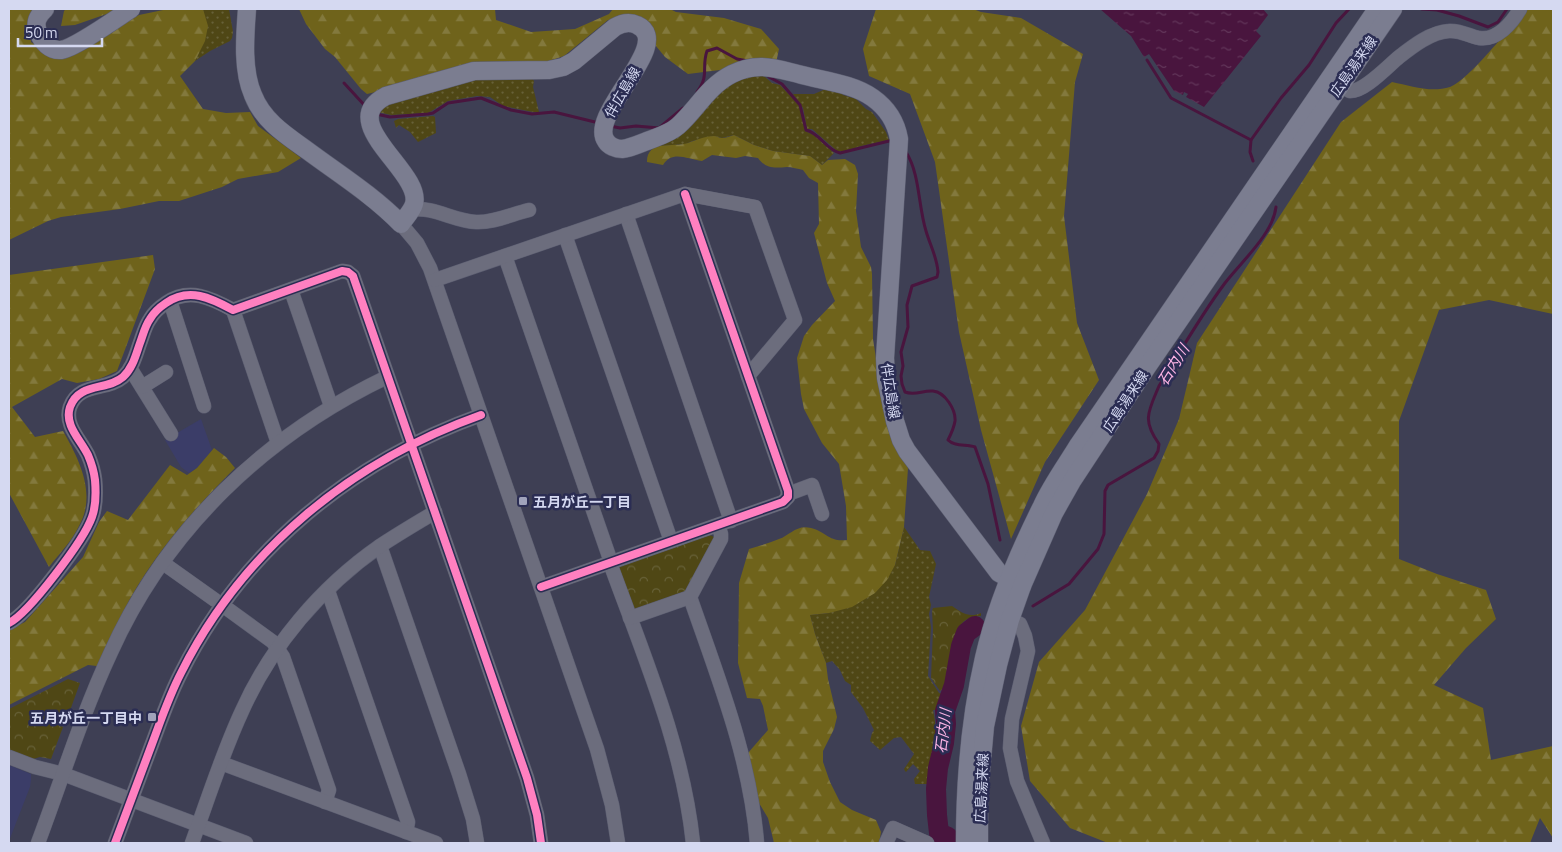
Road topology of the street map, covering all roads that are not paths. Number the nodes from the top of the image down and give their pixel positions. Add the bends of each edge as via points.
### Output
1 (45, 9) edge
2 (131, 9) edge
3 (247, 9) edge
4 (1377, 9) edge
5 (1393, 9) edge
6 (1520, 9) edge
7 (1334, 82) junction
8 (685, 194) junction
9 (529, 210) dead end
10 (626, 214) junction
11 (406, 217) junction
12 (565, 235) junction
13 (505, 256) junction
14 (435, 280) junction
15 (291, 290) junction
16 (170, 300) junction
17 (233, 310) junction
18 (130, 368) junction
19 (166, 372) dead end
20 (748, 376) junction
21 (387, 377) junction
22 (142, 387) junction
23 (204, 406) dead end
24 (331, 406) junction
25 (481, 416) junction
26 (171, 434) dead end
27 (278, 443) junction
28 (412, 444) junction
29 (788, 494) junction
30 (435, 512) junction
31 (822, 514) dead end
32 (724, 523) junction
33 (671, 541) junction
34 (380, 546) junction
35 (611, 562) junction
36 (163, 563) junction
37 (1015, 583) junction
38 (540, 587) junction
39 (328, 591) junction
40 (690, 597) junction
41 (215, 600) dead end
42 (229, 610) dead end
43 (1004, 617) junction
44 (630, 618) junction
45 (9, 623) edge
46 (278, 647) junction
47 (9, 757) edge
48 (221, 763) junction
49 (63, 774) junction
50 (131, 800) junction
51 (325, 802) junction
52 (198, 825) junction
53 (406, 832) junction
54 (38, 843) edge
55 (115, 843) edge
56 (192, 843) edge
57 (246, 843) edge
58 (436, 843) edge
59 (478, 843) edge
60 (541, 843) edge
61 (618, 843) edge
62 (693, 843) edge
63 (757, 843) edge
64 (886, 843) edge
65 (927, 843) edge
66 (965, 843) edge
67 (979, 843) edge
68 (1043, 843) edge

1 - 2 main road via 36,23 37,29 48,46 60,50
3 - 11 main road via 248,78 260,109 284,133 370,197
4 - 7 main road, 広島湯来線
5 - 7 main road, 広島湯来線
6 - 7 street via 1511,23 1491,36 1479,38 1454,31 1424,40 1353,92
7 - 37 main road, 広島湯来線 via 1072,482
8 - 10 street
8 - 20 street
8 - 20 street via 755,207 779,272 795,320
9 - 11 street via 474,222 427,209
10 - 12 street
10 - 32 street
11 - 14 street
11 - 37 main road, 伴広島線 via 414,199 412,188 372,128 372,112 379,100 474,72 563,67 623,23 634,24 644,31 647,40 641,59 603,125 603,137 609,145 618,148 632,147 678,126 710,89 742,71 761,67 856,89 868,95 884,107 896,126 899,147 885,358 895,421 914,463 999,573
12 - 13 street
12 - 33 street
13 - 14 street
13 - 35 street
14 - 25 street
15 - 17 street
15 - 21 street via 342,271 351,274
15 - 24 street
16 - 17 street via 187,294 195,295
16 - 18 street via 149,320
16 - 23 street
17 - 27 street
18 - 22 street
18 - 45 street via 116,382 84,391 73,401 68,414 70,424 88,455 95,480 92,518 72,553 22,614
19 - 22 street
20 - 29 street
21 - 24 street
21 - 28 street
22 - 26 street
24 - 27 street
25 - 28 street
25 - 38 street
27 - 36 street via 234,479
28 - 30 street
28 - 50 street via 363,471 318,504 271,546 236,586 180,675
29 - 31 street via 812,485
29 - 32 street via 783,502
30 - 34 street
30 - 60 street via 527,778
32 - 33 street
32 - 40 street via 721,539
33 - 35 street
34 - 39 street
34 - 59 street via 459,774
35 - 38 street
35 - 44 street
36 - 41 street
36 - 49 street via 143,591 111,651
37 - 43 main road, 広島湯来線
38 - 61 street via 597,749
39 - 46 street
39 - 53 street via 408,822
40 - 44 street
40 - 63 street via 732,716 748,780
42 - 46 street
43 - 66 main road, 広島湯来線 via 984,658 971,730 965,794
43 - 67 main road, 広島湯来線 via 985,726 979,792
43 - 68 street via 1020,624 1028,651 1012,718 1010,748 1017,781
44 - 62 street via 673,742
46 - 48 street via 245,704
46 - 51 street via 329,790
47 - 49 street
48 - 51 street
48 - 52 street
49 - 50 street
49 - 54 street
50 - 52 street
50 - 55 street
51 - 53 street
52 - 56 street
52 - 57 street
53 - 58 street
64 - 65 street via 892,828

